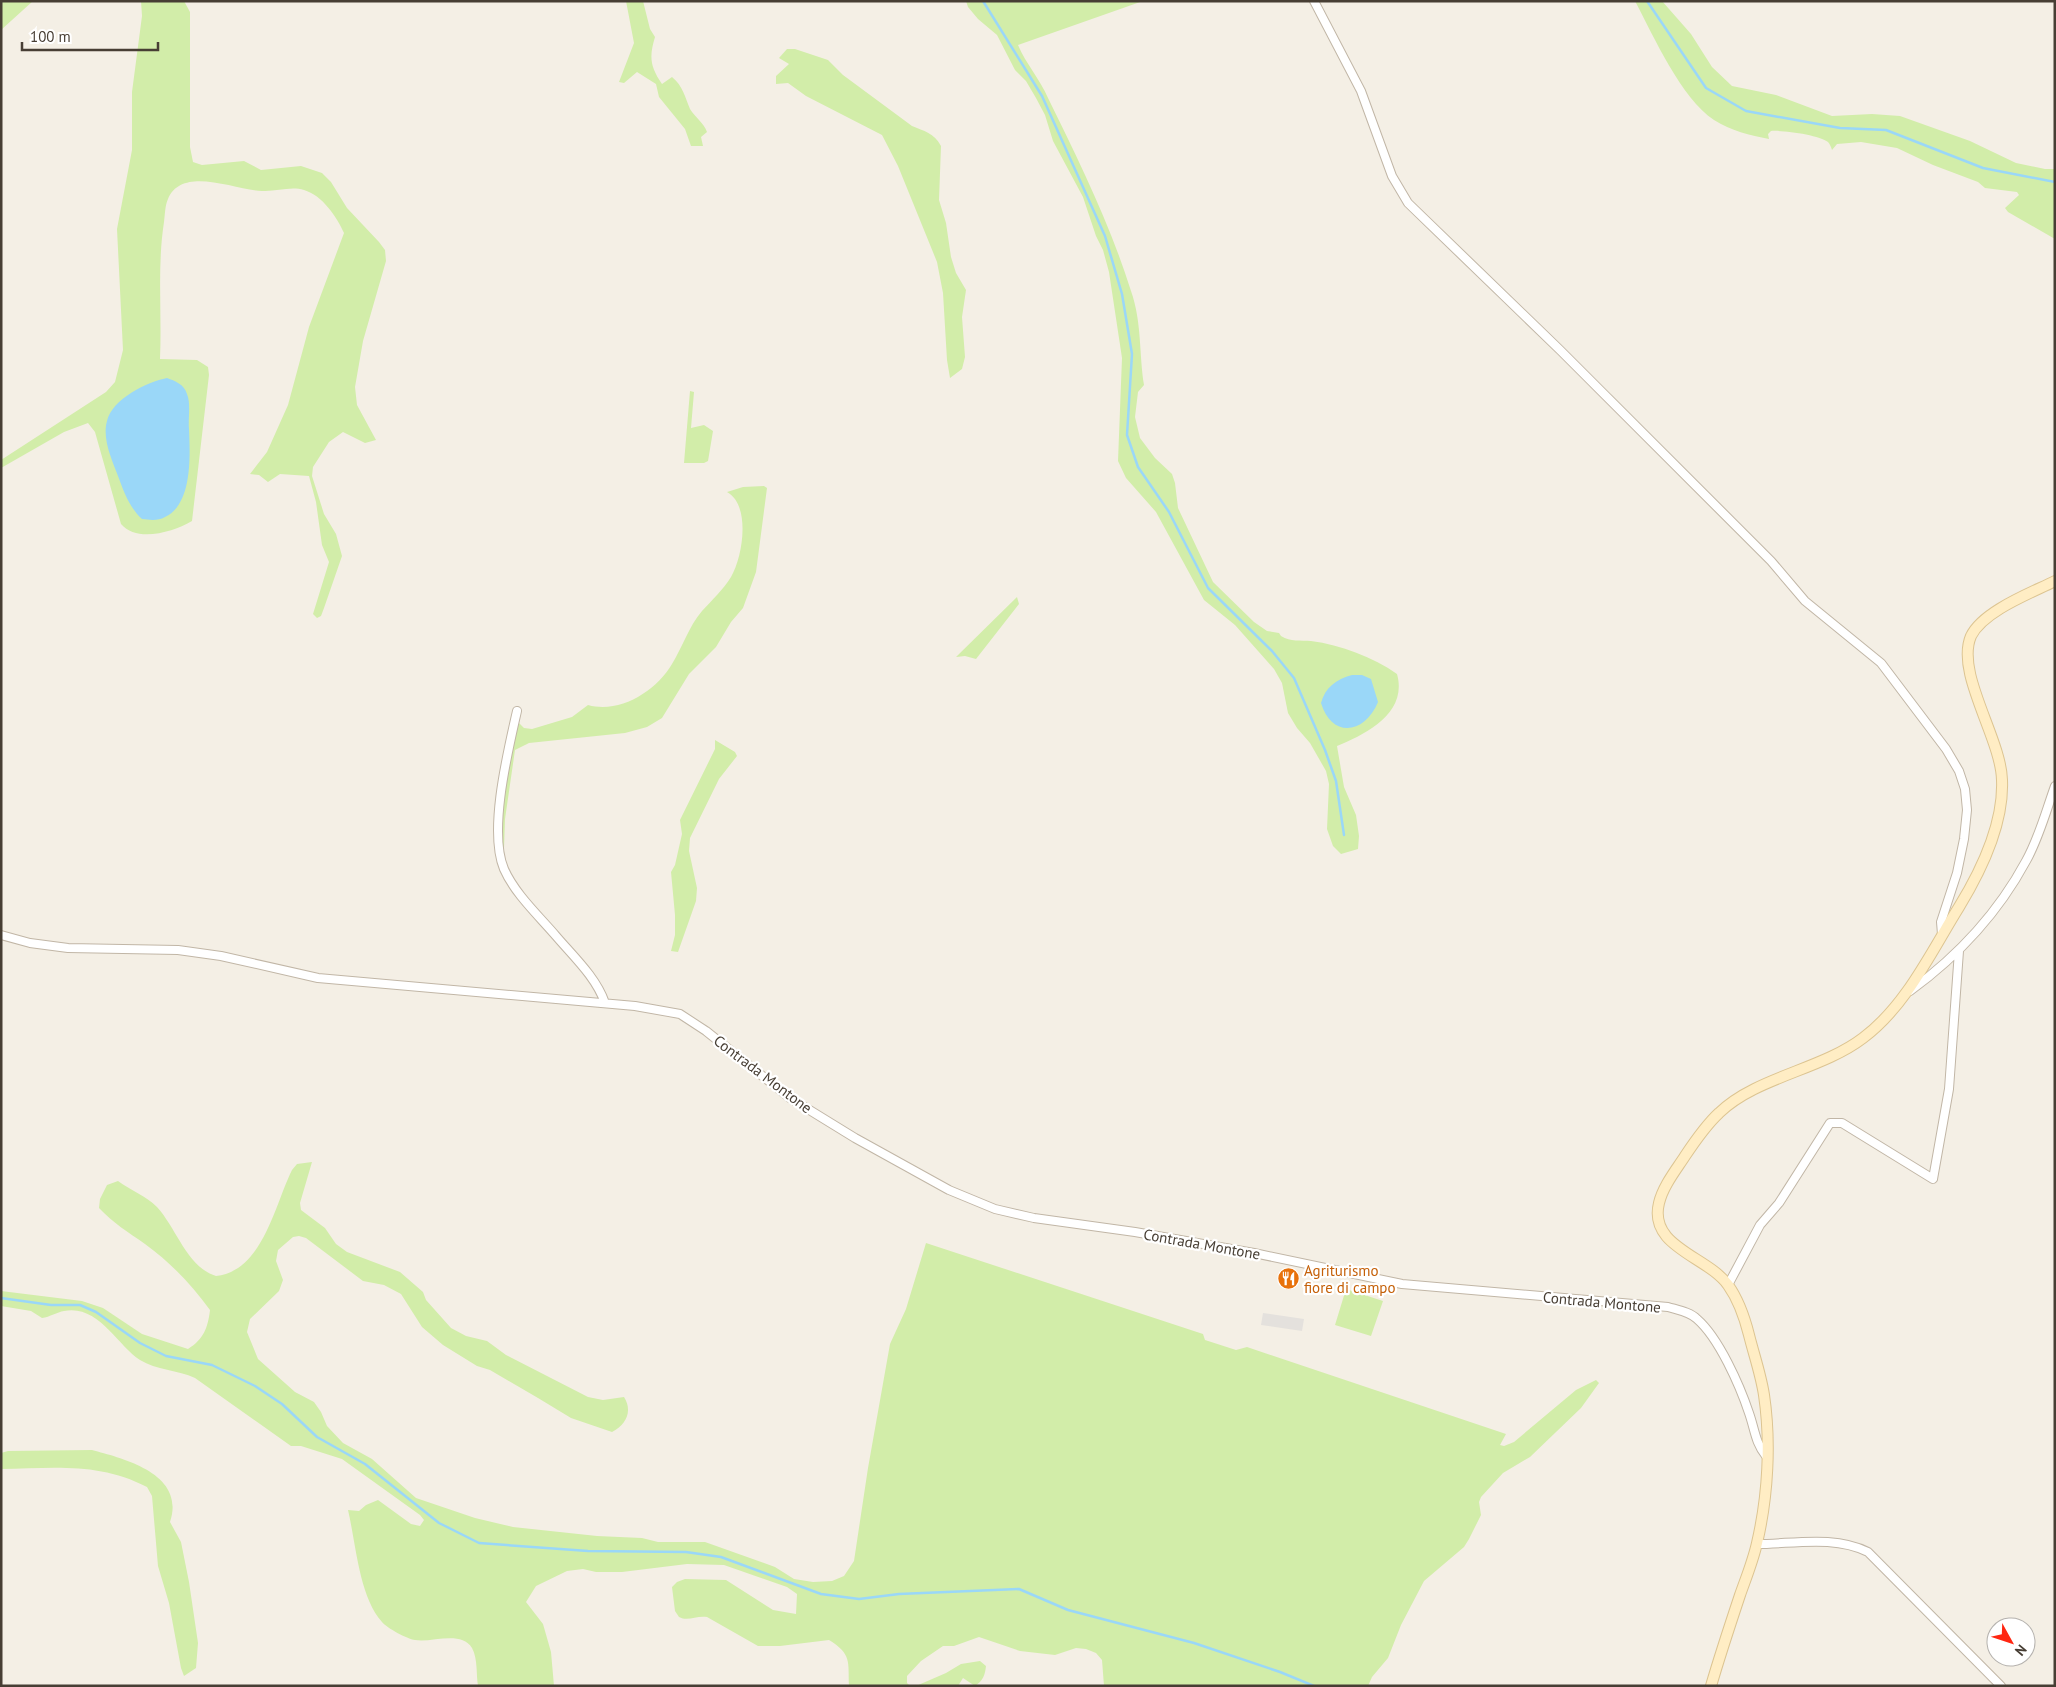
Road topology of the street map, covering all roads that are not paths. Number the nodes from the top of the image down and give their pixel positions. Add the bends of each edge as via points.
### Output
1 (1314, 1) edge
2 (2055, 581) edge
3 (517, 711) dead end
4 (2055, 786) edge
5 (1942, 934) junction
6 (1, 935) edge
7 (1959, 951) junction
8 (1903, 996) junction
9 (605, 1003) junction
10 (1728, 1285) junction
11 (1766, 1456) junction
12 (1757, 1544) junction
13 (1711, 1686) edge
14 (2001, 1686) edge

1 - 5 street via 1361,91 1392,176 1408,203 1757,547 1805,601 1881,662 1946,749 1965,789 1967,810 1960,856 1941,922
2 - 5 street via 1996,611 1981,622 1971,637 1967,656 1970,677 1996,746 2002,781 1998,815 1987,854 1972,886
3 - 9 street via 506,759 500,812 498,848 504,870 524,899 592,979
4 - 7 street via 2026,862 1995,909
5 - 8 street
6 - 9 street, Contrada Montone via 61,947 178,950 221,956 318,978
7 - 8 street
7 - 10 street via 1949,1089 1933,1179 1842,1123 1830,1123 1760,1225
8 - 10 street via 1884,1020 1861,1040 1826,1060 1745,1094 1720,1112 1675,1172 1659,1200 1656,1221 1664,1235 1711,1268
9 - 11 street, Contrada Montone via 680,1014 790,1098 949,1190 995,1209 1254,1253 1402,1284 1668,1307 1683,1312 1697,1318 1722,1354 1740,1386 1754,1437
10 - 11 street via 1745,1321 1763,1391
11 - 12 street via 1764,1504
12 - 13 street
12 - 14 street via 1823,1541 1854,1545 1868,1552

